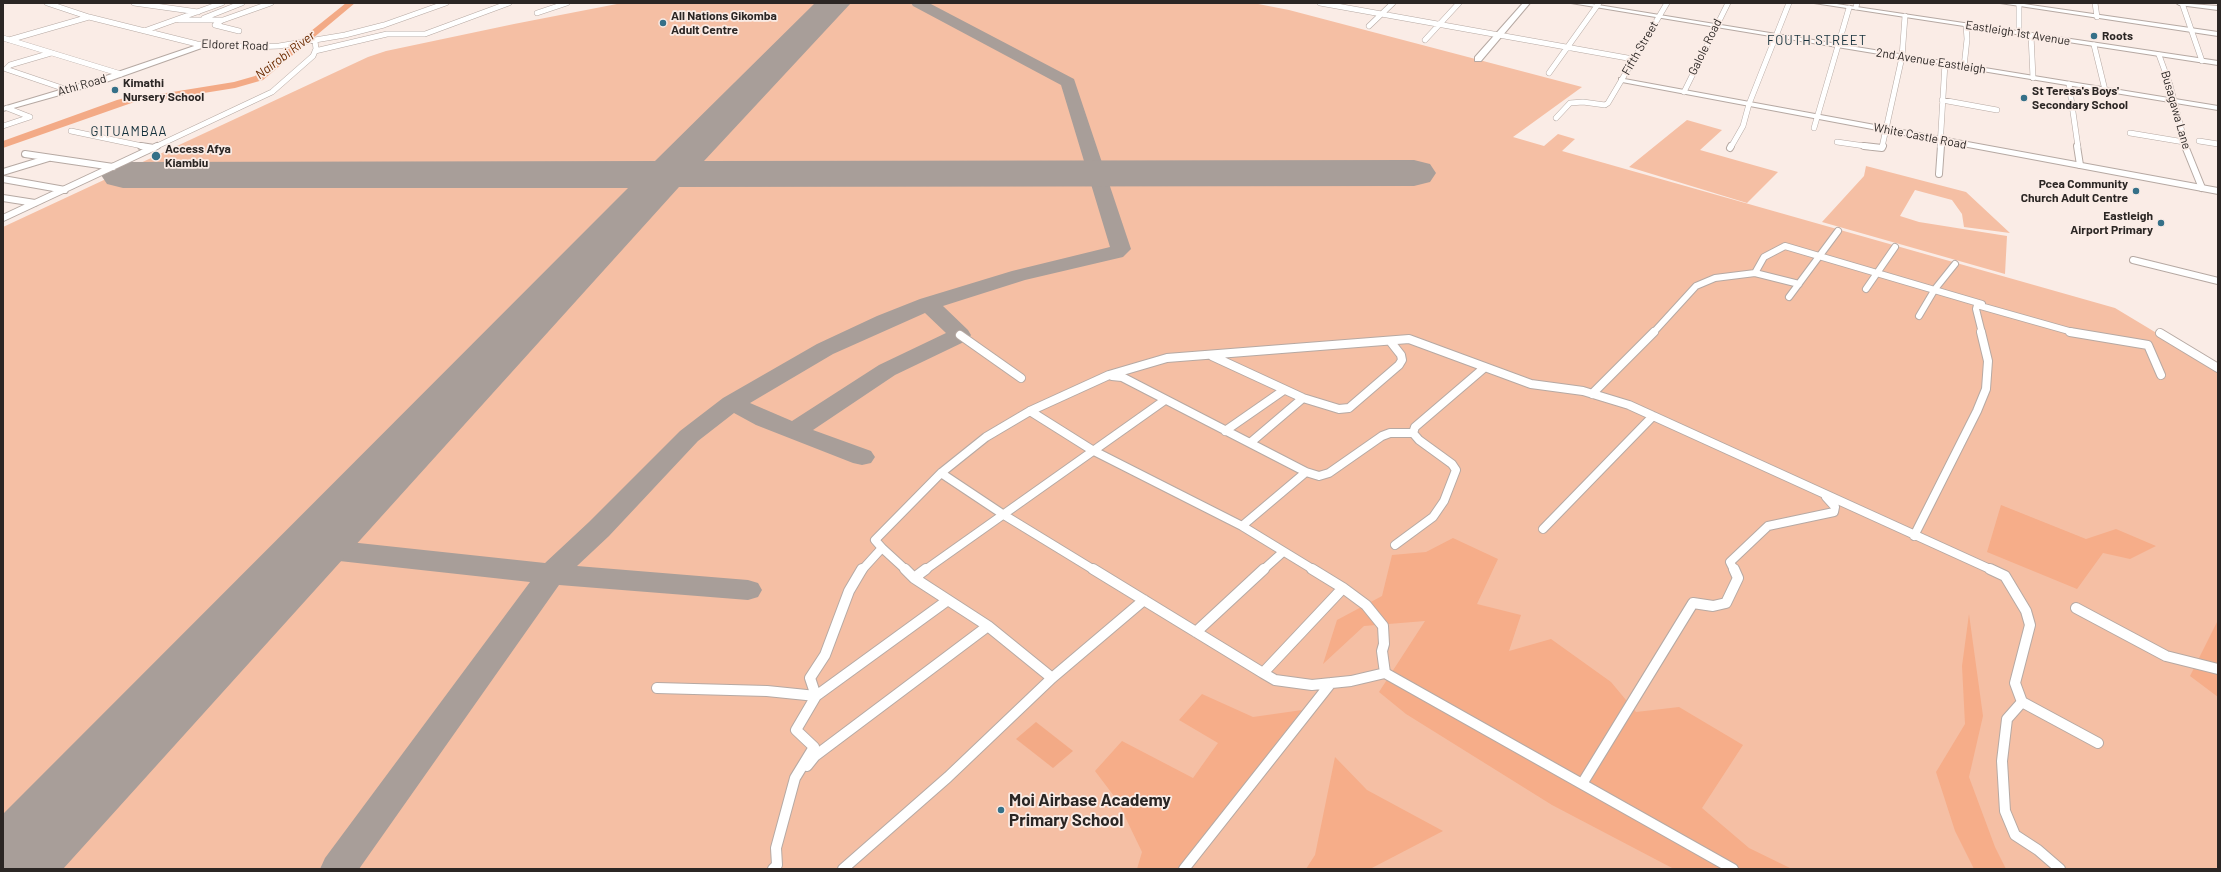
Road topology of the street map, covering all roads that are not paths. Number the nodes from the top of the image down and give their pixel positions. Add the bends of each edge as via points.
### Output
1 (47, 3) edge
2 (134, 3) edge
3 (222, 3) edge
4 (242, 3) edge
5 (271, 3) edge
6 (446, 3) edge
7 (509, 3) edge
8 (567, 3) edge
9 (1320, 3) edge
10 (1323, 3) edge
11 (1393, 3) edge
12 (1459, 3) edge
13 (1526, 3) edge
14 (1574, 3) edge
15 (1667, 3) edge
16 (1728, 3) edge
17 (1789, 3) edge
18 (1817, 3) edge
19 (1833, 3) edge
20 (2003, 3) edge
21 (2095, 3) edge
22 (2178, 3) edge
23 (2182, 3) edge
24 (2019, 4) edge
25 (1597, 5) edge
26 (1854, 6) edge
27 (2218, 8) edge
28 (1315, 10) dead end
29 (198, 12) junction
30 (537, 13) dead end
31 (1381, 14) junction
32 (1905, 16) junction
33 (89, 17) junction
34 (1658, 17) junction
35 (2097, 17) junction
36 (201, 19) junction
37 (179, 20) junction
38 (223, 20) junction
39 (1440, 25) junction
40 (1966, 25) junction
41 (1370, 26) dead end
42 (1715, 26) junction
43 (2191, 30) junction
44 (144, 31) junction
45 (239, 31) dead end
46 (2019, 31) junction
47 (2218, 34) edge
48 (2031, 35) junction
49 (1498, 36) junction
50 (1776, 36) junction
51 (3, 38) edge
52 (9, 40) junction
53 (1425, 40) dead end
54 (313, 41) junction
55 (206, 45) junction
56 (2094, 45) junction
57 (1837, 46) junction
58 (1567, 47) junction
59 (315, 51) junction
60 (52, 53) junction
61 (2160, 54) junction
62 (1902, 56) junction
63 (1478, 59) dead end
64 (1633, 59) junction
65 (2201, 60) junction
66 (2218, 62) edge
67 (1945, 63) junction
68 (1964, 67) junction
69 (1549, 73) dead end
70 (121, 74) junction
71 (2032, 78) junction
72 (1622, 80) junction
73 (2068, 84) junction
74 (68, 90) junction
75 (2104, 90) junction
76 (1684, 92) junction
77 (1942, 100) junction
78 (2174, 102) junction
79 (1749, 104) junction
80 (5, 108) edge
81 (2218, 108) edge
82 (1997, 110) dead end
83 (1817, 116) junction
84 (1556, 118) dead end
85 (3, 126) edge
86 (1814, 128) dead end
87 (1887, 130) junction
88 (71, 131) dead end
89 (2130, 133) dead end
90 (1940, 140) junction
91 (2199, 140) dead end
92 (1837, 142) dead end
93 (2184, 142) junction
94 (2218, 144) edge
95 (154, 148) junction
96 (1730, 148) dead end
97 (25, 154) dead end
98 (50, 158) junction
99 (2080, 165) junction
100 (113, 167) junction
101 (3, 172) edge
102 (1939, 174) dead end
103 (3, 179) edge
104 (2202, 188) junction
105 (65, 190) junction
106 (2218, 191) edge
107 (3, 198) edge
108 (35, 204) junction
109 (3, 218) edge
110 (1838, 231) dead end
111 (1895, 247) dead end
112 (1820, 256) junction
113 (2134, 260) dead end
114 (1955, 264) dead end
115 (1755, 273) junction
116 (1879, 273) junction
117 (2218, 280) edge
118 (1798, 284) junction
119 (1866, 289) dead end
120 (1935, 289) junction
121 (1789, 297) dead end
122 (2001, 310) junction
123 (1919, 316) dead end
124 (2160, 333) dead end
125 (960, 335) dead end
126 (1409, 339) junction
127 (1390, 341) junction
128 (1401, 355) junction
129 (1212, 356) junction
130 (1484, 368) junction
131 (2218, 368) edge
132 (1109, 375) junction
133 (2161, 375) dead end
134 (1021, 378) dead end
135 (1284, 390) junction
136 (1592, 394) junction
137 (1303, 398) junction
138 (1165, 400) junction
139 (1030, 411) junction
140 (1653, 416) junction
141 (1225, 431) junction
142 (1413, 433) junction
143 (1250, 443) junction
144 (1092, 450) junction
145 (1306, 472) junction
146 (941, 473) junction
147 (1825, 495) junction
148 (1004, 515) junction
149 (1242, 526) junction
150 (1543, 529) dead end
151 (1914, 536) junction
152 (1395, 545) dead end
153 (882, 548) junction
154 (1284, 552) junction
155 (914, 578) junction
156 (1343, 588) junction
157 (948, 600) junction
158 (1144, 600) junction
159 (2076, 608) dead end
160 (988, 626) junction
161 (1196, 632) junction
162 (2218, 669) edge
163 (1263, 672) junction
164 (1385, 673) junction
165 (1052, 678) junction
166 (1331, 683) junction
167 (657, 688) dead end
168 (816, 696) junction
169 (2022, 702) junction
170 (2098, 742) dead end
171 (795, 778) junction
172 (1582, 784) junction
173 (778, 868) edge
174 (843, 869) edge
175 (1184, 869) edge
176 (1734, 869) edge
177 (2060, 869) edge

1 - 33 street, Eldoret Road
2 - 29 street
3 - 29 street
4 - 36 street
5 - 38 street
6 - 54 street, Eldoret Road via 384,25
7 - 59 street via 425,34 387,34 363,42
8 - 30 street
9 - 10 street
10 - 28 street
10 - 31 street
11 - 31 street
12 - 39 street
13 - 49 street
14 - 25 street, 2nd Avenue Eastleigh
15 - 34 street, Fifth Street
16 - 42 street, Galole Road
17 - 50 street
18 - 26 street, Eastleigh 1st Avenue
19 - 26 street, Eastleigh 1st Avenue
20 - 24 street
21 - 35 street
22 - 23 street
23 - 27 street
23 - 43 street
24 - 35 street
24 - 46 street
25 - 34 street, 2nd Avenue Eastleigh
25 - 58 street
26 - 32 street, Eastleigh 1st Avenue
26 - 46 street, Eastleigh 1st Avenue
26 - 57 street
29 - 37 street
31 - 39 street
31 - 41 street
32 - 40 street, Eastleigh 1st Avenue
32 - 62 street
33 - 44 street, Eldoret Road
33 - 52 street
34 - 42 street, 2nd Avenue Eastleigh
34 - 64 street, Fifth Street
35 - 43 street
36 - 37 street
36 - 38 street
37 - 44 street
38 - 45 street via 216,25
39 - 49 street
39 - 53 street
40 - 48 street, Eastleigh 1st Avenue
40 - 68 street
42 - 50 street, 2nd Avenue Eastleigh
42 - 76 street, Galole Road
43 - 47 street
43 - 65 street
44 - 55 street, Eldoret Road
46 - 65 street, Eastleigh 1st Avenue
48 - 56 street, Eastleigh 1st Avenue
48 - 71 street
49 - 58 street
49 - 63 street
50 - 57 street, 2nd Avenue Eastleigh
50 - 79 street
51 - 52 street
52 - 60 street
54 - 55 street, Eldoret Road via 252,47
54 - 59 street
55 - 70 street, Athi Road
56 - 61 street, Eastleigh 1st Avenue
56 - 75 street
57 - 62 street, 2nd Avenue Eastleigh
57 - 83 street
58 - 64 street
58 - 69 street
59 - 95 street via 307,63 272,92
60 - 70 street
60 - 74 street via 6,69
61 - 65 street, Eastleigh 1st Avenue
61 - 78 street, Busagawa Lane
62 - 67 street, 2nd Avenue Eastleigh
62 - 87 street
64 - 72 street, Fifth Street
65 - 66 street, Eastleigh 1st Avenue
67 - 68 street, 2nd Avenue Eastleigh
67 - 77 street
68 - 71 street, 2nd Avenue Eastleigh
70 - 74 street, Athi Road
71 - 73 street, 2nd Avenue Eastleigh
72 - 76 street, White Castle Road
72 - 84 street, Fifth Street via 1605,105 1576,101 1570,103
73 - 75 street, 2nd Avenue Eastleigh
73 - 99 street
74 - 80 street, Athi Road
75 - 78 street, 2nd Avenue Eastleigh
76 - 79 street, White Castle Road
77 - 82 street
77 - 90 street
78 - 81 street, 2nd Avenue Eastleigh
78 - 93 street, Busagawa Lane
79 - 83 street, White Castle Road
79 - 96 street via 1738,136
80 - 85 street via 30,116
83 - 86 street
83 - 87 street, White Castle Road
87 - 90 street, White Castle Road
87 - 92 street via 1882,148
88 - 95 street
89 - 93 street
90 - 99 street, White Castle Road
90 - 102 street
91 - 94 street
93 - 104 street, Busagawa Lane
95 - 100 street
97 - 98 street
98 - 100 street
98 - 101 street
99 - 104 street, White Castle Road
100 - 105 street
103 - 105 street
104 - 106 street, White Castle Road
105 - 108 street
107 - 108 street
108 - 109 street
110 - 112 street
111 - 116 street
112 - 115 street via 1783,247 1764,257
112 - 116 street
112 - 118 street
113 - 117 street
114 - 120 street
115 - 118 street
115 - 136 street via 1715,278 1696,286 1644,343
116 - 119 street
116 - 120 street
118 - 121 street
120 - 122 street
120 - 123 street
122 - 133 street via 2054,328 2148,345
122 - 151 street via 1977,305 1988,360 1986,388
124 - 131 street
125 - 134 street
126 - 127 street
126 - 128 street
126 - 130 street
127 - 128 street
127 - 129 street via 1241,351
128 - 137 street via 1402,360 1395,370 1349,408 1326,407
129 - 132 street via 1167,358
129 - 135 street
130 - 136 street via 1531,384
130 - 142 street via 1423,418
132 - 138 street via 1122,377
132 - 139 street
135 - 137 street
135 - 141 street
136 - 140 street via 1629,405
137 - 143 street
138 - 141 street
138 - 144 street
139 - 144 street
139 - 146 street via 986,437
140 - 147 street
140 - 150 street
141 - 143 street
142 - 145 street via 1390,433 1382,436 1324,475
142 - 152 street via 1456,470 1444,501 1432,517
143 - 145 street
144 - 148 street
144 - 149 street
145 - 149 street
146 - 148 street
146 - 153 street via 875,540
147 - 151 street
147 - 172 street via 1834,507 1834,512 1768,526 1730,562 1738,578 1726,603 1713,606 1693,603
148 - 155 street
148 - 158 street
149 - 154 street
151 - 169 street via 2005,576 2026,611 2030,625 2015,683
153 - 155 street
153 - 168 street via 863,568 849,591 825,655 810,678
154 - 156 street
154 - 161 street
155 - 157 street
156 - 163 street
156 - 164 street via 1366,605 1382,626
157 - 160 street
157 - 168 street
158 - 161 street
158 - 165 street
159 - 162 street via 2166,656
160 - 165 street
160 - 171 street via 815,756
161 - 163 street
163 - 166 street via 1275,680 1312,685
164 - 166 street
164 - 172 street
165 - 174 street via 948,777
166 - 175 street
167 - 168 street via 767,691
168 - 171 street via 796,730 814,747
169 - 170 street
169 - 177 street via 2007,720 2002,761 2005,811 2015,835
171 - 173 street via 776,848
172 - 176 street

